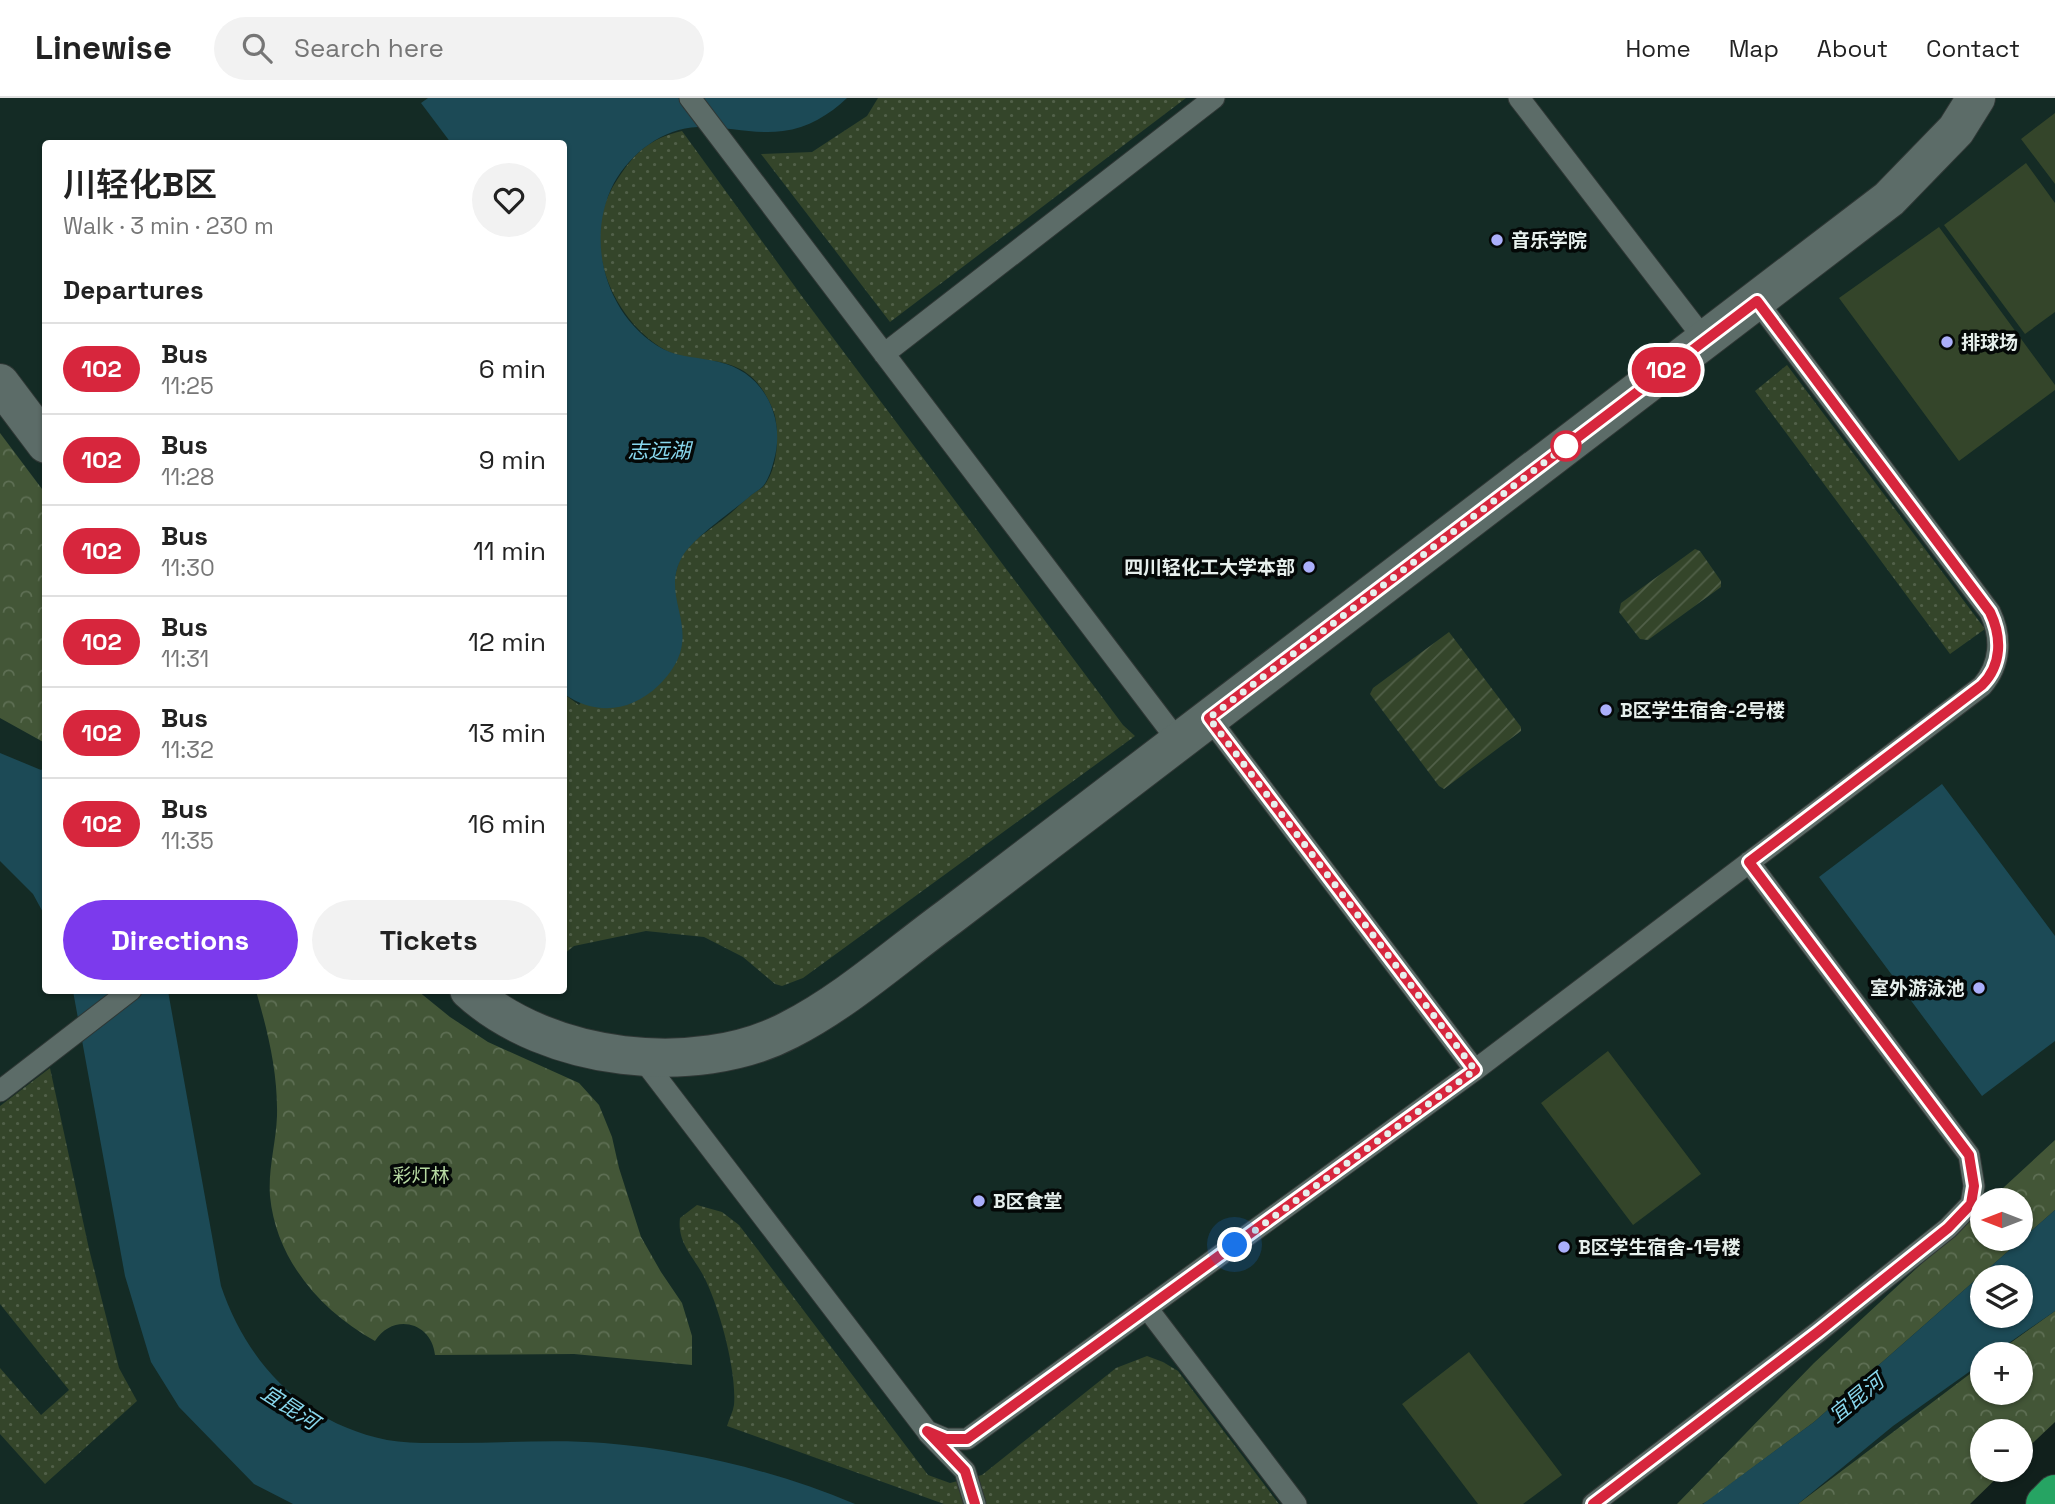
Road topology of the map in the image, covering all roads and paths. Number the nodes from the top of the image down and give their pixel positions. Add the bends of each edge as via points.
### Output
1 (690, 98) edge
2 (1213, 98) edge
3 (1519, 98) edge
4 (1976, 98) edge
5 (1757, 301) junction
6 (1705, 340) junction
7 (884, 354) junction
8 (0, 383) edge
9 (42, 439) edge
10 (1209, 718) junction
11 (1178, 741) junction
12 (1749, 862) junction
13 (126, 994) edge
14 (473, 994) edge
15 (641, 1057) junction
16 (1475, 1070) junction
17 (7, 1086) edge
18 (1147, 1308) junction
19 (927, 1431) junction
20 (2055, 1494) edge
21 (975, 1504) edge
22 (1296, 1504) edge
23 (1593, 1504) edge
24 (2045, 1504) edge

1 - 7 lane
2 - 7 lane
3 - 6 lane
4 - 5 street via 1956,130 1889,199
5 - 6 street
5 - 12 lane via 1990,612 1999,643 1990,677 1982,685
6 - 10 street
7 - 11 lane
8 - 9 street
10 - 11 street
10 - 16 lane
11 - 15 street via 841,997 788,1031 718,1052
12 - 16 lane
12 - 23 lane via 1969,1155 1974,1186 1971,1204 1829,1324
13 - 17 lane
14 - 15 street via 516,1023 555,1038 600,1052
15 - 19 lane
16 - 18 lane
18 - 19 lane via 967,1439 946,1439
18 - 22 lane
19 - 21 lane via 965,1471
20 - 24 highway

